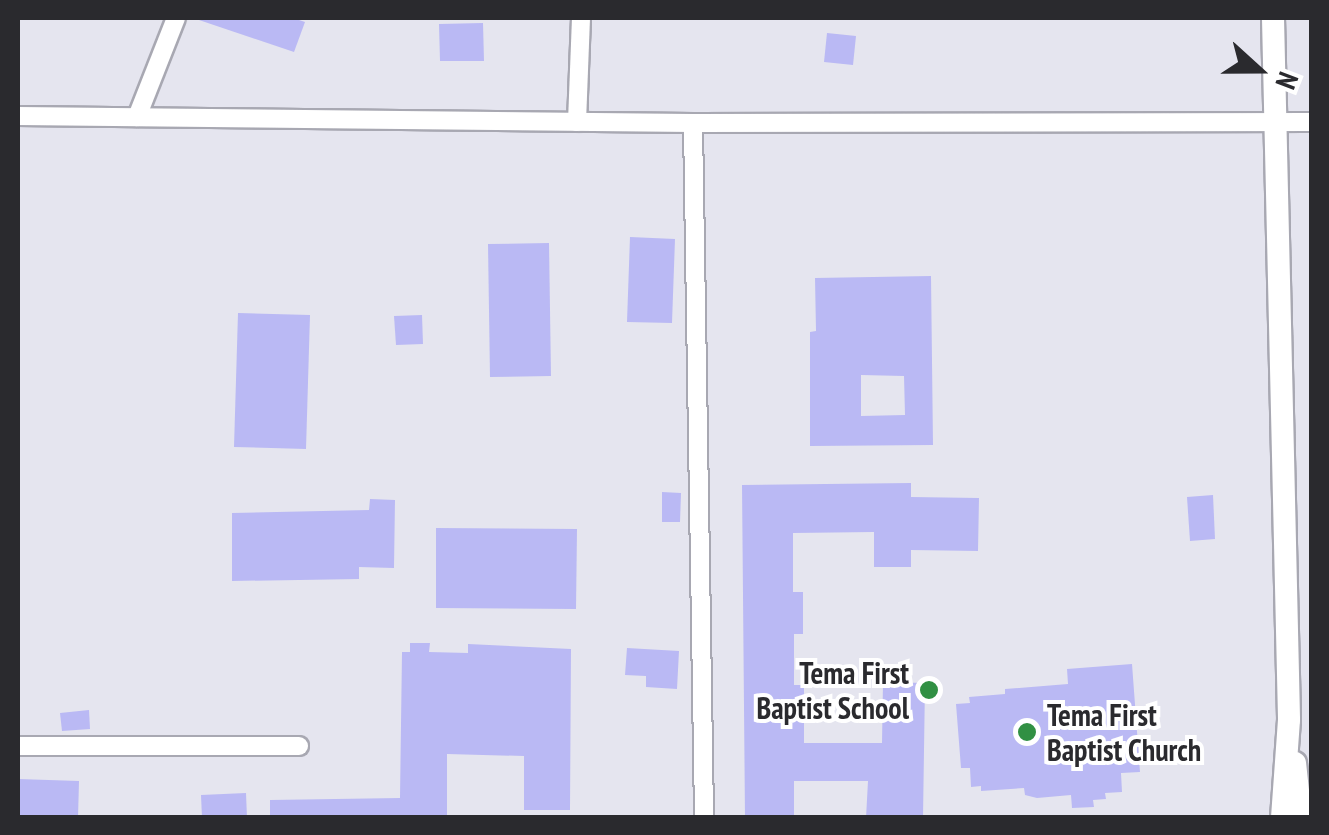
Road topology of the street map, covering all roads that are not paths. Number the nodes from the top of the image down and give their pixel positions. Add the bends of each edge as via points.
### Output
1 (176, 18) edge
2 (581, 18) edge
3 (1274, 18) edge
4 (18, 116) edge
5 (137, 117) junction
6 (578, 122) junction
7 (1312, 122) edge
8 (694, 124) junction
9 (1273, 124) junction
10 (1289, 720) junction
11 (18, 746) edge
12 (299, 746) dead end
13 (704, 818) edge
14 (1282, 818) edge
15 (1301, 818) edge

1 - 5 street
2 - 6 street
3 - 9 street
4 - 5 street
5 - 6 street
6 - 8 street
7 - 9 street
8 - 9 street
8 - 13 street
9 - 10 street
10 - 14 street
10 - 15 street
11 - 12 street

